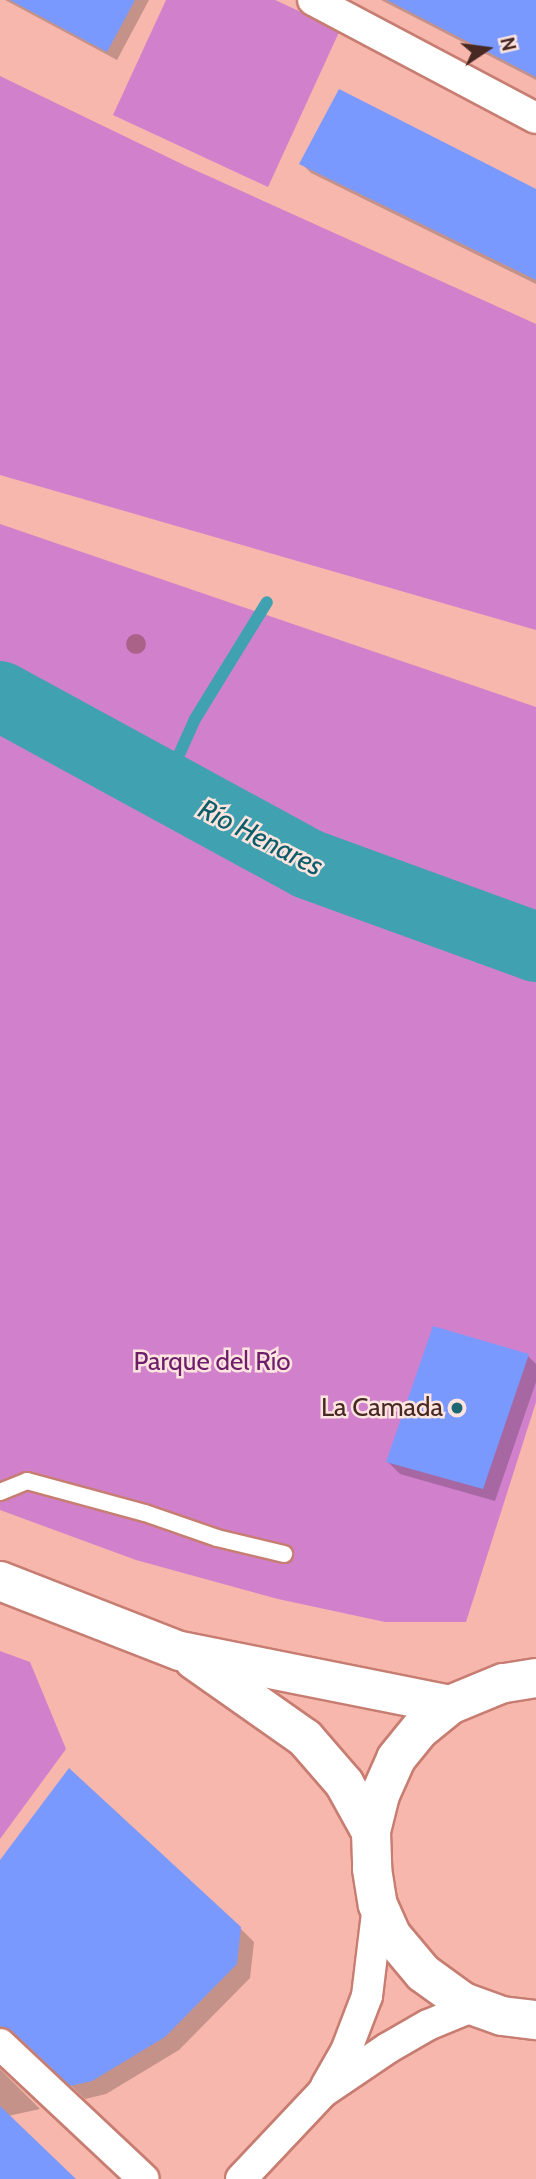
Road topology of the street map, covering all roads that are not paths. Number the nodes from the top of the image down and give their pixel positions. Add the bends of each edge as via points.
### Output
1 (313, 0) edge
2 (536, 118) edge
3 (0, 1492) edge
4 (284, 1553) dead end
5 (0, 1581) edge
6 (180, 1651) junction
7 (536, 1677) edge
8 (450, 1705) junction
9 (372, 1832) junction
10 (378, 1905) junction
11 (474, 2006) junction
12 (536, 2020) edge
13 (5, 2060) edge
14 (323, 2092) junction
15 (144, 2179) edge
16 (240, 2179) edge

1 - 2 street
3 - 4 lane via 27,1481 217,1538
5 - 6 street
6 - 8 street
6 - 9 street via 304,1738 344,1783
7 - 8 street via 503,1683
8 - 9 street via 420,1729 396,1759 380,1795
9 - 10 street
10 - 11 street via 391,1936 423,1973
10 - 14 street via 367,1996 346,2051
11 - 12 street via 502,2016
11 - 14 street via 387,2048
13 - 15 street
14 - 16 street

